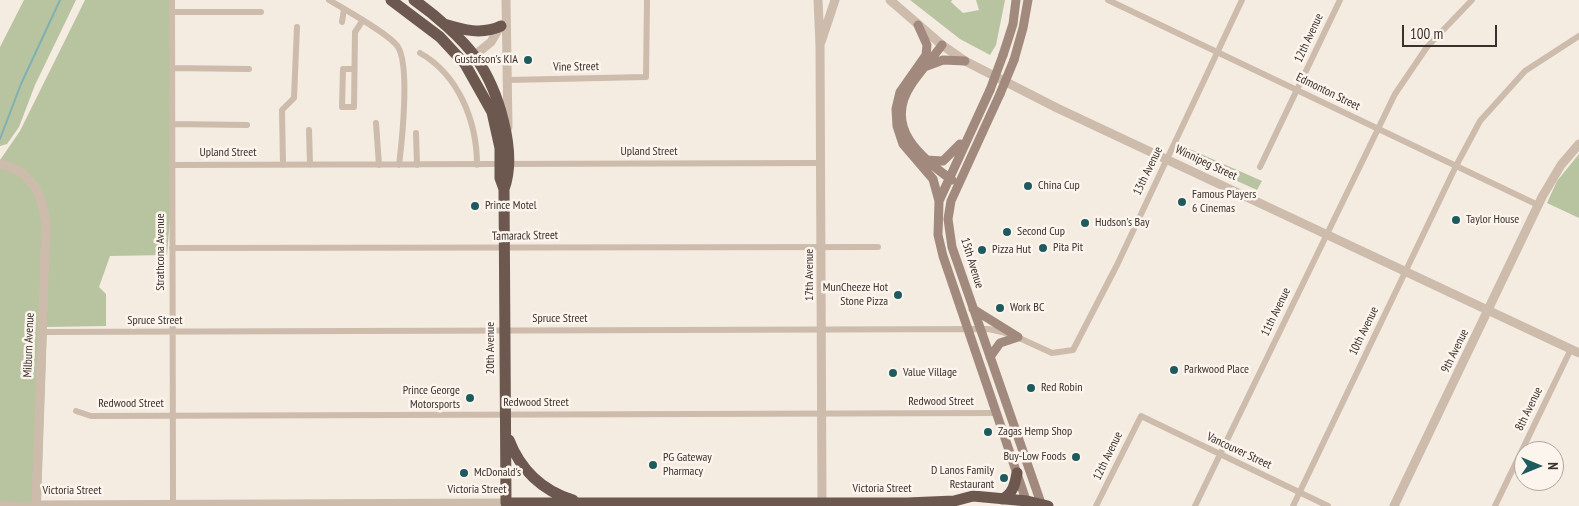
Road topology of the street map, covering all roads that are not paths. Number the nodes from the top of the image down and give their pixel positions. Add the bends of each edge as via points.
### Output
1 (172, 0) edge
2 (329, 0) edge
3 (391, 0) edge
4 (414, 0) edge
5 (506, 0) edge
6 (646, 0) edge
7 (818, 0) edge
8 (835, 0) edge
9 (890, 0) edge
10 (1016, 0) edge
11 (1028, 0) edge
12 (1108, 0) edge
13 (1242, 0) edge
14 (1340, 0) edge
15 (1472, 0) edge
16 (344, 9) junction
17 (172, 12) junction
18 (261, 12) dead end
19 (363, 20) junction
20 (503, 21) junction
21 (342, 22) dead end
22 (442, 24) junction
23 (918, 26) junction
24 (297, 27) dead end
25 (1579, 36) edge
26 (820, 45) junction
27 (942, 46) junction
28 (1218, 52) junction
29 (420, 53) dead end
30 (475, 56) junction
31 (965, 61) junction
32 (465, 64) junction
33 (926, 66) junction
34 (172, 68) junction
35 (249, 69) dead end
36 (354, 69) junction
37 (508, 80) junction
38 (1298, 89) junction
39 (376, 123) dead end
40 (172, 124) junction
41 (247, 125) dead end
42 (1377, 128) junction
43 (971, 129) junction
44 (309, 130) dead end
45 (416, 133) dead end
46 (1579, 144) edge
47 (508, 150) junction
48 (1167, 158) junction
49 (925, 160) junction
50 (822, 163) junction
51 (0, 164) edge
52 (172, 165) junction
53 (283, 165) junction
54 (310, 165) junction
55 (379, 165) junction
56 (399, 165) junction
57 (417, 165) junction
58 (477, 165) junction
59 (504, 165) junction
60 (1456, 166) junction
61 (1260, 167) dead end
62 (949, 177) junction
63 (958, 184) junction
64 (939, 201) junction
65 (1538, 206) junction
66 (1327, 233) junction
67 (822, 247) junction
68 (878, 247) dead end
69 (172, 248) junction
70 (504, 248) junction
71 (1406, 271) junction
72 (973, 309) junction
73 (1488, 310) junction
74 (822, 329) junction
75 (980, 329) junction
76 (505, 330) junction
77 (968, 330) junction
78 (42, 332) junction
79 (172, 332) junction
80 (1018, 337) junction
81 (1073, 350) joint
82 (1575, 351) edge
83 (990, 357) junction
84 (76, 411) dead end
85 (997, 413) junction
86 (822, 414) junction
87 (505, 415) junction
88 (173, 416) junction
89 (1141, 416) joint
90 (506, 431) junction
91 (1220, 454) junction
92 (1017, 473) junction
93 (1300, 492) junction
94 (1002, 499) junction
95 (954, 501) junction
96 (584, 503) junction
97 (0, 504) edge
98 (173, 504) junction
99 (193, 504) edge
100 (822, 504) edge
101 (1027, 504) edge
102 (36, 505) edge
103 (350, 505) edge
104 (506, 505) edge
105 (1044, 505) edge
106 (966, 506) edge
107 (1096, 506) edge
108 (1195, 506) edge
109 (1293, 506) edge
110 (1328, 506) edge
111 (1394, 506) edge
112 (1495, 506) edge

1 - 17 street, Strathcona Avenue
2 - 16 street
3 - 32 highway via 440,37
4 - 22 highway
5 - 20 street, 20th Avenue
6 - 37 street, Vine Street via 646,77
7 - 26 street, 17th Avenue
8 - 26 street, 17th Avenue
9 - 23 street, Winnipeg Street
10 - 43 main road, 15th Avenue, bridge via 1013,24 1003,55
11 - 63 main road, 15th Avenue, bridge via 1014,60
12 - 28 street, Edmonton Street
13 - 28 street, 13th Avenue
14 - 38 street, 12th Avenue
15 - 42 street, 11th Avenue via 1427,47 1394,94
16 - 19 street
16 - 21 street
17 - 18 street
17 - 34 street, Strathcona Avenue
19 - 36 street via 355,32
19 - 56 street via 398,46 402,56 403,127
20 - 22 highway via 493,30 469,31
20 - 30 street via 492,42
20 - 37 street, 20th Avenue
22 - 30 highway
23 - 27 street, Winnipeg Street
23 - 64 main road via 927,50 925,58 900,92 897,126 903,144 933,180
24 - 53 street via 294,98 282,110
25 - 60 street, 10th Avenue via 1525,71 1480,121
26 - 50 street, 17th Avenue
27 - 31 street, Winnipeg Street
27 - 33 main road
28 - 38 street, Edmonton Street
28 - 48 street, 13th Avenue
29 - 58 street via 434,61 462,96 477,144
30 - 32 street
30 - 47 highway via 500,110
31 - 33 main road via 943,60
31 - 48 street, Winnipeg Street via 1057,108
32 - 59 highway via 492,112
33 - 49 main road via 911,85 902,109 909,142
34 - 35 street
34 - 40 street, Strathcona Avenue
36 - 36 street via 343,69 342,107 354,107
37 - 47 street, 20th Avenue
38 - 42 street, Edmonton Street
38 - 61 street, 12th Avenue
39 - 55 street
40 - 41 street
40 - 52 street, Strathcona Avenue
42 - 60 street, Edmonton Street
42 - 66 street, 11th Avenue
43 - 49 main road via 947,158
43 - 62 main road, 15th Avenue
44 - 54 street
45 - 57 street
46 - 65 street, 9th Avenue via 1561,165
47 - 59 highway, 20th Avenue
48 - 66 street, Winnipeg Street
48 - 81 street, 13th Avenue
49 - 62 main road
50 - 59 street, Upland Street
50 - 67 street, 17th Avenue
51 - 78 street, Milburn Avenue via 14,168 35,187 44,203
52 - 53 street, Upland Street
52 - 69 street, Strathcona Avenue
53 - 54 street, Upland Street
54 - 55 street, Upland Street
55 - 56 street, Upland Street
56 - 57 street, Upland Street
57 - 58 street, Upland Street
58 - 59 street, Upland Street
59 - 70 highway, 20th Avenue via 508,178 504,189
60 - 65 street, Edmonton Street
60 - 71 street, 10th Avenue
62 - 63 main road
62 - 64 main road, 15th Avenue
63 - 72 main road, 15th Avenue via 948,219 952,247
64 - 77 main road, 15th Avenue via 937,222 941,249
65 - 73 street, 9th Avenue
66 - 71 street, Winnipeg Street
66 - 91 street, 11th Avenue
67 - 68 street, Tamarack Street
67 - 70 street, Tamarack Street
67 - 74 street, 17th Avenue
69 - 70 street, Tamarack Street
69 - 79 street, Strathcona Avenue
70 - 76 highway, 20th Avenue
71 - 73 street, Winnipeg Street
71 - 93 street, 10th Avenue
72 - 75 main road, 15th Avenue
72 - 80 main road
73 - 82 street, Winnipeg Street
73 - 111 street, 9th Avenue
74 - 76 street, Spruce Street
74 - 77 street, Spruce Street
74 - 86 street, 17th Avenue
75 - 77 street, Spruce Street
75 - 80 street, Spruce Street via 1000,330
75 - 83 main road, 15th Avenue
76 - 79 street, Spruce Street
76 - 87 highway, 20th Avenue
77 - 85 main road, 15th Avenue
78 - 79 street, Spruce Street
78 - 102 street, Milburn Avenue
79 - 88 street, Strathcona Avenue
80 - 81 street, Spruce Street via 1052,353
80 - 83 main road via 1000,343
82 - 112 street, 8th Avenue
83 - 105 main road, 15th Avenue
84 - 88 street, Redwood Street via 91,416
85 - 86 street, Redwood Street
85 - 92 main road, 15th Avenue
86 - 87 street, Redwood Street
86 - 100 street, 17th Avenue
87 - 88 street, Redwood Street
87 - 90 highway, 20th Avenue
88 - 98 street, Strathcona Avenue
89 - 91 street, Vancouver Street
89 - 107 street, 12th Avenue
90 - 96 highway via 513,452 537,482 562,496
90 - 104 highway, 20th Avenue
91 - 93 street, Vancouver Street
91 - 108 street, 11th Avenue
92 - 94 highway via 1012,491
92 - 101 main road, 15th Avenue
93 - 109 street, 10th Avenue
93 - 110 street, Vancouver Street
94 - 95 highway, Victoria Street via 973,496
94 - 101 highway, Victoria Street
95 - 100 highway, Victoria Street
95 - 106 highway, Victoria Street
96 - 100 highway, Victoria Street
96 - 104 highway, Victoria Street
97 - 102 street, Victoria Street
98 - 99 street, Victoria Street
98 - 102 street, Victoria Street
99 - 103 street, Victoria Street
101 - 105 highway, Victoria Street
103 - 104 street, Victoria Street

